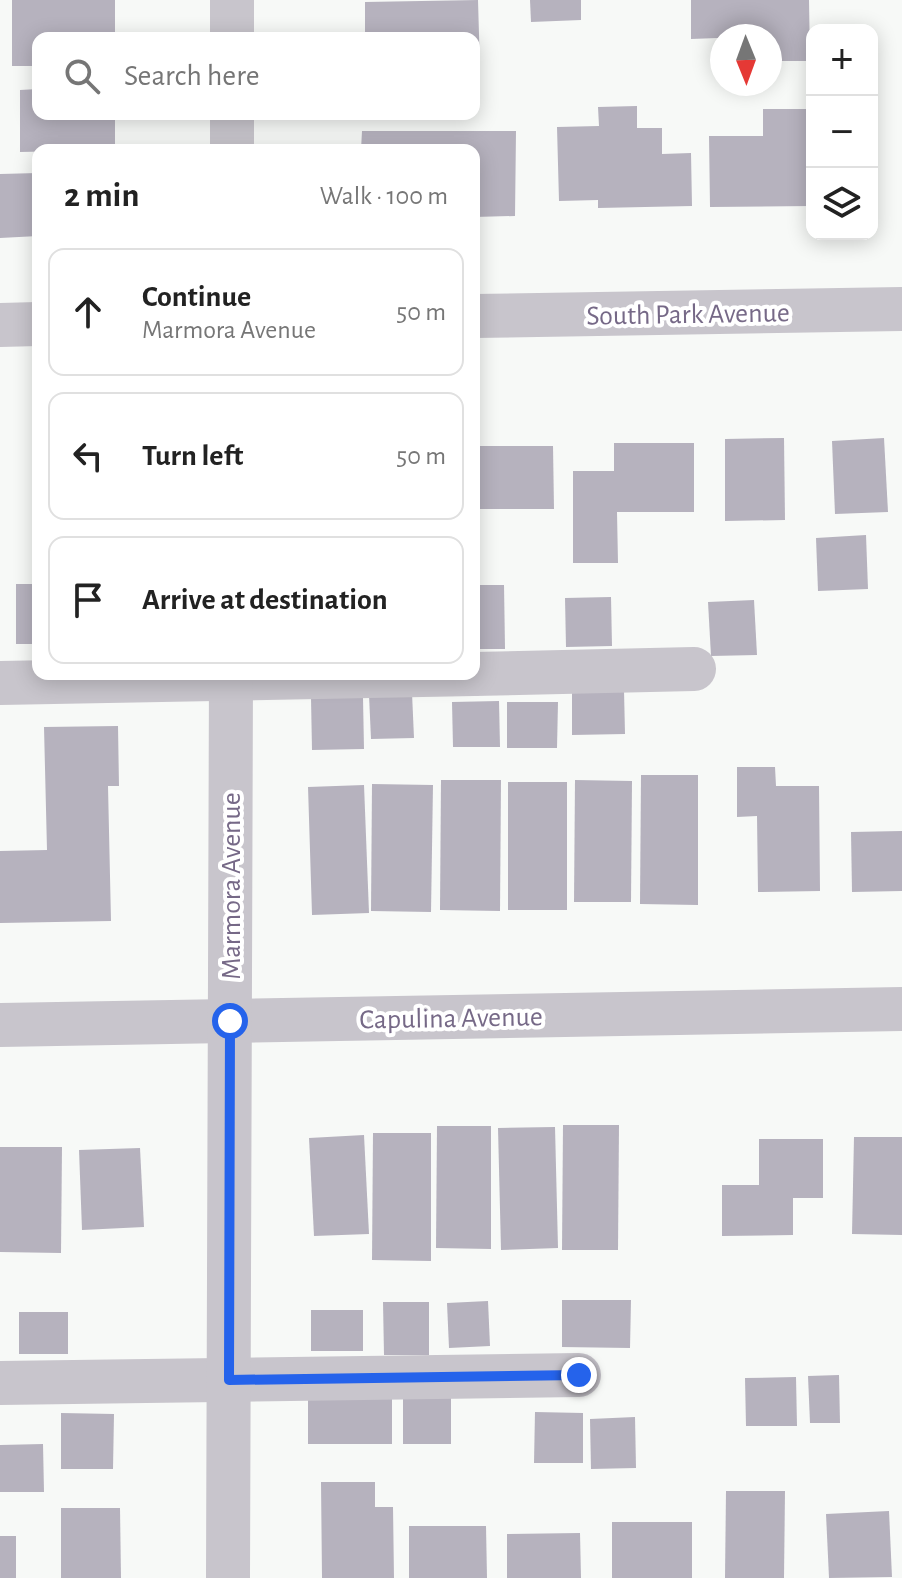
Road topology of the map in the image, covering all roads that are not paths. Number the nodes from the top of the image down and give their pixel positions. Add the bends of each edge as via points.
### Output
1 (232, 0) edge
2 (232, 32) edge
3 (232, 120) edge
4 (232, 144) edge
5 (902, 309) edge
6 (480, 316) edge
7 (32, 324) edge
8 (0, 325) edge
9 (694, 669) dead end
10 (480, 674) edge
11 (116, 680) edge
12 (231, 680) edge
13 (0, 683) edge
14 (902, 1009) edge
15 (230, 1021) junction
16 (0, 1025) edge
17 (579, 1375) dead end
18 (229, 1380) junction
19 (0, 1383) edge
20 (228, 1578) edge

1 - 2 street
3 - 4 street
5 - 6 street, South Park Avenue
7 - 8 street
9 - 10 street
11 - 13 street
12 - 15 street, Marmora Avenue
14 - 15 street, Capulina Avenue
15 - 16 street, Capulina Avenue
15 - 18 street, Marmora Avenue
17 - 18 street
18 - 19 street
18 - 20 street, Marmora Avenue

